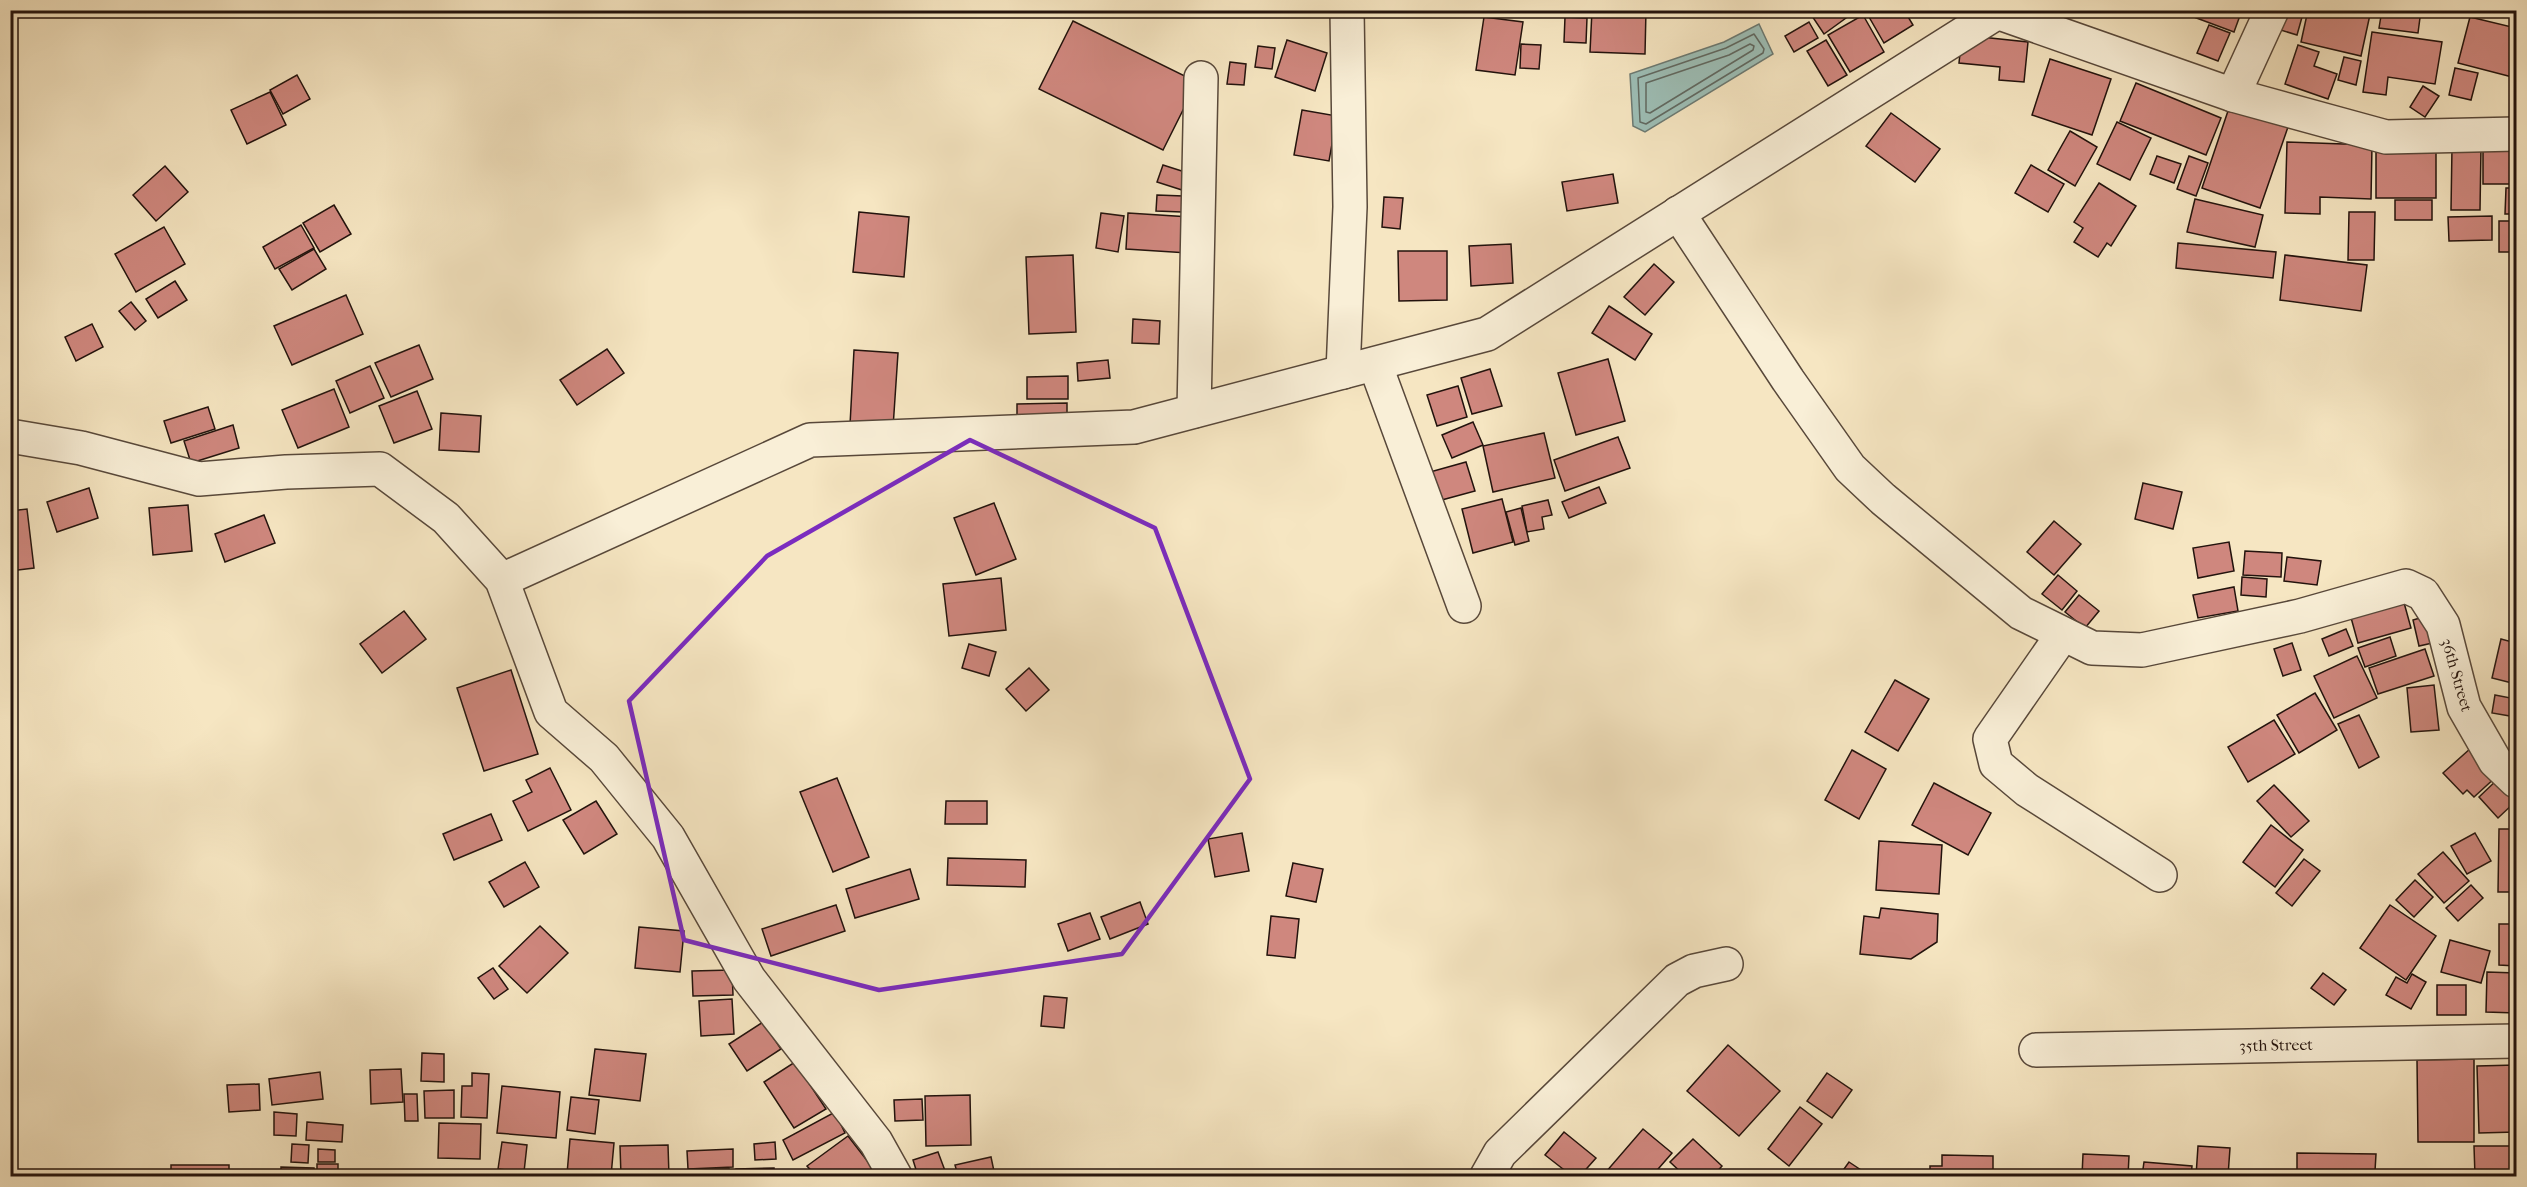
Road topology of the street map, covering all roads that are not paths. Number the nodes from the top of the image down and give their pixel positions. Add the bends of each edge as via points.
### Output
1 (1347, 10) edge
2 (2272, 10) edge
3 (1993, 12) edge
4 (1201, 78) dead end
5 (2232, 95) junction
6 (2517, 134) edge
7 (1678, 213) junction
8 (1375, 364) junction
9 (1343, 372) junction
10 (1194, 411) junction
11 (10, 436) edge
12 (502, 580) junction
13 (1464, 606) dead end
14 (2063, 634) junction
15 (2517, 781) edge
16 (2160, 875) dead end
17 (1726, 964) dead end
18 (2517, 1041) edge
19 (2036, 1050) dead end
20 (895, 1176) edge
21 (1487, 1176) edge

1 - 9 street via 1350,207
2 - 5 street
3 - 5 street
3 - 7 street
4 - 10 street
5 - 6 street via 2386,137
7 - 8 street via 1487,334
7 - 14 street, 36th Street via 1850,468 2021,613
8 - 9 street
8 - 13 street
9 - 10 street
10 - 12 street via 1134,427 810,441
11 - 12 street via 81,448 199,480 380,468 446,518
12 - 20 street via 552,712 604,758 668,837 749,979 876,1142
14 - 15 street, 36th Street via 2092,648 2142,650 2300,616 2406,586 2423,594 2443,625 2464,707 2495,761
14 - 16 street via 1990,739 1996,764 2027,790
17 - 21 street via 1694,970 1677,980 1509,1144
18 - 19 street, 35th Street

